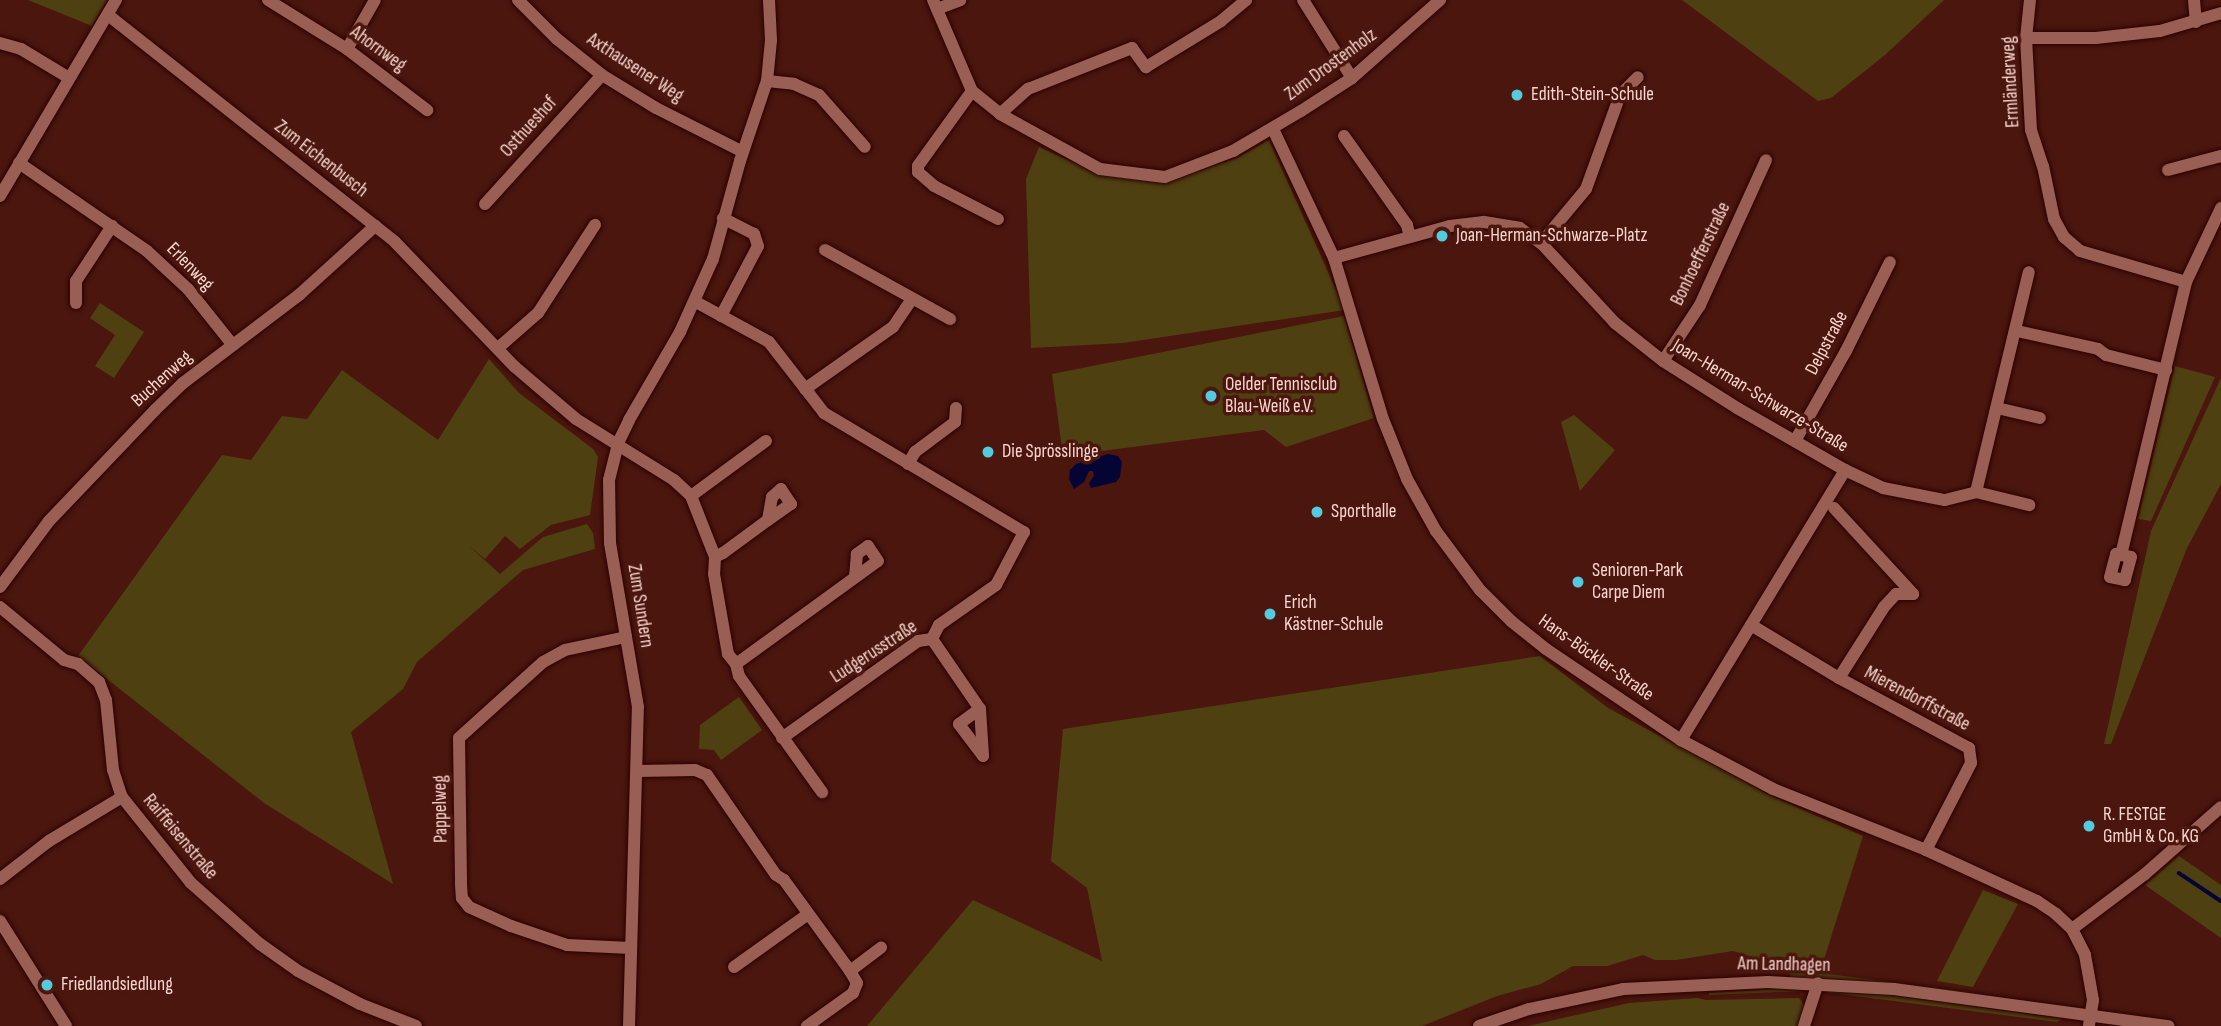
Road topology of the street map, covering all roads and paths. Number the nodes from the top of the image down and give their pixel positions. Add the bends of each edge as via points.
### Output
1 (116, 0) edge
2 (268, 0) edge
3 (375, 0) edge
4 (769, 0) edge
5 (960, 0) edge
6 (1246, 0) edge
7 (1303, 0) edge
8 (1440, 0) edge
9 (2030, 0) edge
10 (2194, 0) edge
11 (522, 1) edge
12 (935, 5) edge
13 (2221, 13) edge
14 (108, 15) junction
15 (2196, 22) junction
16 (2026, 38) junction
17 (0, 43) edge
18 (347, 49) junction
19 (602, 75) junction
20 (1638, 76) dead end
21 (69, 78) junction
22 (1352, 78) junction
23 (767, 81) junction
24 (972, 90) junction
25 (427, 110) dead end
26 (1000, 114) junction
27 (1273, 129) junction
28 (1344, 136) dead end
29 (866, 147) dead end
30 (743, 152) junction
31 (2221, 156) edge
32 (1766, 160) dead end
33 (19, 163) junction
34 (2168, 170) dead end
35 (0, 196) edge
36 (485, 204) dead end
37 (2221, 208) edge
38 (723, 218) junction
39 (998, 219) dead end
40 (595, 225) dead end
41 (112, 226) junction
42 (375, 226) junction
43 (1410, 237) junction
44 (1541, 243) junction
45 (825, 250) dead end
46 (1334, 258) junction
47 (1890, 262) dead end
48 (2029, 272) dead end
49 (2186, 282) junction
50 (912, 299) junction
51 (696, 302) junction
52 (76, 303) dead end
53 (721, 316) junction
54 (950, 319) dead end
55 (2017, 331) junction
56 (232, 344) junction
57 (498, 348) junction
58 (1663, 361) junction
59 (2166, 370) junction
60 (805, 389) junction
61 (956, 408) dead end
62 (1997, 408) junction
63 (2040, 418) dead end
64 (766, 441) dead end
65 (1795, 441) junction
66 (618, 443) junction
67 (908, 464) junction
68 (1845, 470) junction
69 (1976, 492) junction
70 (691, 496) junction
71 (2029, 505) dead end
72 (1834, 508) dead end
73 (768, 520) dead end
74 (2121, 555) dead end
75 (715, 557) junction
76 (855, 577) dead end
77 (0, 587) edge
78 (0, 607) edge
79 (1751, 625) junction
80 (626, 637) junction
81 (932, 639) junction
82 (736, 663) junction
83 (1839, 678) junction
84 (980, 709) dead end
85 (782, 738) junction
86 (1681, 740) junction
87 (637, 771) junction
88 (822, 792) dead end
89 (122, 797) junction
90 (2221, 807) edge
91 (1926, 850) junction
92 (0, 879) edge
93 (808, 914) junction
94 (0, 921) edge
95 (2073, 929) junction
96 (631, 947) junction
97 (881, 948) dead end
98 (733, 967) dead end
99 (850, 971) junction
100 (1818, 983) junction
101 (2091, 1021) edge
102 (66, 1026) edge
103 (416, 1026) edge
104 (629, 1026) edge
105 (807, 1026) edge
106 (1479, 1026) edge
107 (1804, 1026) edge
108 (2169, 1026) edge

1 - 14 street
2 - 18 street, Ahornweg
3 - 18 street
4 - 23 street, Zum Sundern
5 - 12 street
6 - 26 street via 1221,21 1146,67 1132,48 1028,89
7 - 22 street
8 - 22 street, Zum Drostenholz
9 - 16 street, Ermländerweg
10 - 15 street
11 - 19 street, Axthausener Weg
12 - 24 street
13 - 15 street
14 - 21 street
14 - 42 street, Zum Eichenbusch
15 - 16 street via 2109,36
16 - 49 street, Ermländerweg via 2031,130 2054,219 2064,237 2080,251
17 - 21 street via 21,49
18 - 25 street, Ahornweg
19 - 30 street, Axthausener Weg
19 - 36 street, Osthueshof
20 - 44 street via 1620,95 1586,189
21 - 33 street
22 - 27 street, Zum Drostenholz
23 - 29 street via 794,84 819,95
23 - 30 street, Zum Sundern
24 - 26 street, Zum Drostenholz
24 - 39 street via 918,172 934,186
26 - 27 street, Zum Drostenholz via 1100,169 1165,177 1233,151
27 - 46 street, Hans-Böckler-Straße
28 - 43 street via 1407,225
30 - 38 street, Zum Sundern
31 - 34 street
32 - 58 street, Bonhoefferstraße via 1700,305
33 - 35 street
33 - 41 street, Erlenweg
37 - 49 street
38 - 51 street, Zum Sundern
38 - 53 street via 754,234 758,246
40 - 57 street via 538,313
41 - 52 street via 76,281
41 - 56 street, Erlenweg via 170,271
42 - 56 street, Buchenweg via 299,295
42 - 57 street, Zum Eichenbusch
43 - 44 street, Joan-Herman-Schwarze-Straße via 1484,222 1520,228
43 - 46 street, Joan-Herman-Schwarze-Straße
44 - 58 street, Joan-Herman-Schwarze-Straße via 1615,323
45 - 50 street
46 - 86 street, Hans-Böckler-Straße via 1385,424 1407,479 1446,545 1511,621 1600,688
47 - 65 street, Delpstraße
48 - 55 street
49 - 59 street
50 - 54 street
50 - 60 street via 893,327
51 - 53 street, Ludgerusstraße
51 - 66 street, Zum Sundern
53 - 60 street, Ludgerusstraße via 769,342
55 - 59 street
55 - 62 street
56 - 77 street, Buchenweg via 183,383 92,472
57 - 66 street, Zum Eichenbusch via 576,419
58 - 65 street, Joan-Herman-Schwarze-Straße
59 - 74 street
60 - 67 street, Ludgerusstraße via 824,413
61 - 67 street via 955,422 915,452
62 - 63 street
62 - 69 street
64 - 70 street
65 - 68 street, Joan-Herman-Schwarze-Straße
66 - 70 street, Zum Eichenbusch
66 - 80 street, Zum Sundern via 609,481 608,515
67 - 81 street, Ludgerusstraße via 1024,532 996,585 939,625
68 - 69 street, Joan-Herman-Schwarze-Straße via 1883,488 1945,500
68 - 79 street
69 - 71 street
70 - 75 street
72 - 83 street via 1913,594 1896,594 1884,607
73 - 75 street
75 - 82 street via 727,654
76 - 82 street
78 - 89 street, Raiffeisenstraße via 64,660 78,664 99,682 106,700 113,770
79 - 83 street, Mierendorffstraße
79 - 86 street
80 - 87 street, Zum Sundern via 638,706
80 - 96 street, Pappelweg via 565,650 543,662 459,738 461,886 469,907 511,926 567,945
81 - 84 street
81 - 85 street, Ludgerusstraße via 918,641
82 - 85 street via 739,676
83 - 91 street, Mierendorffstraße via 1969,748 1971,762
85 - 88 street
86 - 91 street, Hans-Böckler-Straße via 1773,789
87 - 93 street via 695,770 707,775
87 - 96 street, Zum Sundern
89 - 92 street via 49,841
89 - 103 street, Raiffeisenstraße via 191,883 260,944 331,990
90 - 95 street
91 - 95 street, Hans-Böckler-Straße via 2036,901
93 - 98 street
93 - 99 street
94 - 102 street
95 - 101 street, Hans-Böckler-Straße via 2092,982
96 - 104 street, Zum Sundern
97 - 99 street
99 - 105 street via 858,983 853,993
100 - 101 street, Am Landhagen via 1894,989
100 - 106 street, Am Landhagen via 1623,989 1529,1009
100 - 107 street
101 - 108 street, Am Landhagen

